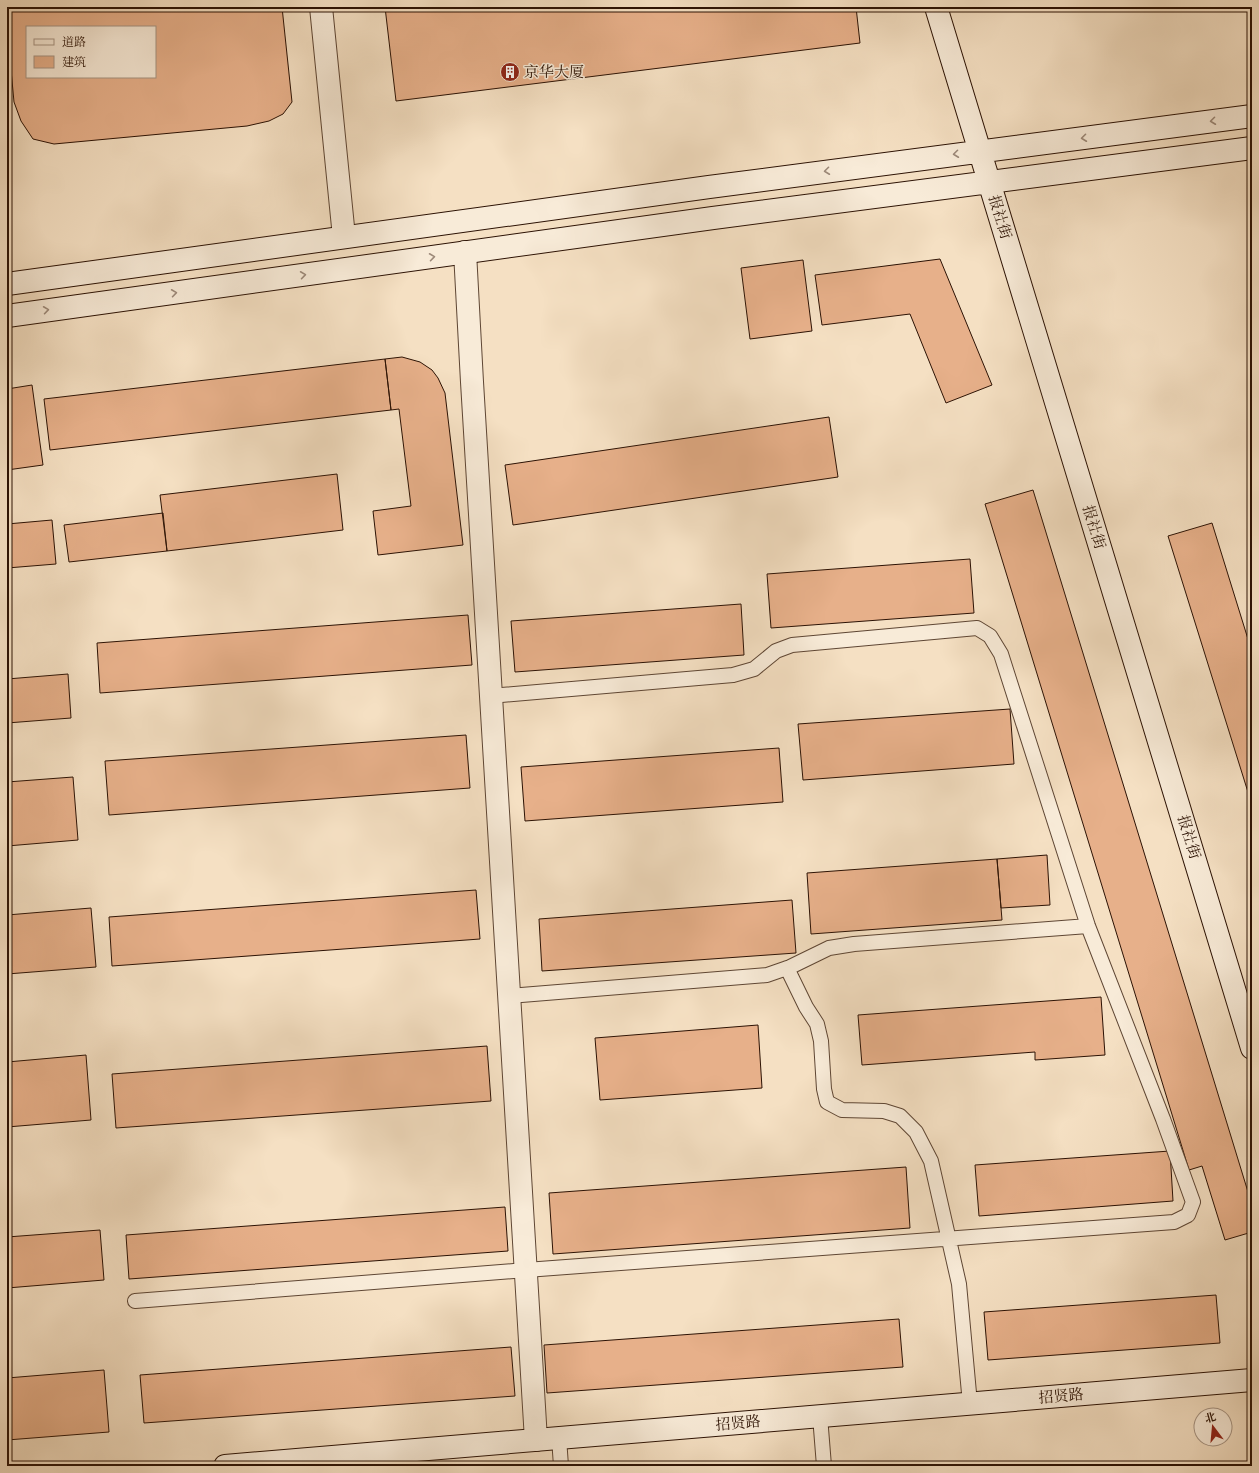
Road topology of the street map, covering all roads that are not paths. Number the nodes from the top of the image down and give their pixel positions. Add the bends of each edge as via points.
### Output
1 (321, 7) edge
2 (936, 7) edge
3 (1252, 116) edge
4 (1252, 148) edge
5 (980, 151) junction
6 (989, 182) junction
7 (344, 237) junction
8 (465, 252) junction
9 (7, 284) edge
10 (7, 316) edge
11 (490, 696) junction
12 (1088, 926) junction
13 (787, 968) junction
14 (509, 996) junction
15 (1252, 1048) edge
16 (949, 1239) junction
17 (526, 1270) junction
18 (135, 1301) dead end
19 (1252, 1380) edge
20 (970, 1404) junction
21 (820, 1416) junction
22 (559, 1438) junction
23 (536, 1440) junction
24 (225, 1466) edge
25 (560, 1466) edge
26 (824, 1466) edge

1 - 7 street
2 - 5 street, 报社街
3 -> 5 street
4 - 6 street
5 - 6 street, 报社街
5 -> 7 street
6 - 8 street
6 - 15 street, 报社街
7 - 9 street
10 -> 8 street
8 - 11 street
11 - 12 lane via 733,676 754,669 776,651 792,645 977,628 990,636 1001,654
11 - 14 street
12 - 13 lane via 854,944 828,948
12 - 16 lane via 1193,1202 1188,1215 1174,1222
13 - 14 lane via 767,975
13 - 16 lane via 817,1024 827,1102 842,1110 884,1111 900,1116 916,1132 931,1160
14 - 17 street
16 - 17 lane
16 - 20 lane via 959,1284
17 - 18 lane
17 - 23 street
19 - 20 street, 招贤路
20 - 21 street, 招贤路
21 - 22 street, 招贤路
21 - 26 lane
22 - 23 street, 招贤路
22 - 25 lane
23 - 24 street, 招贤路

